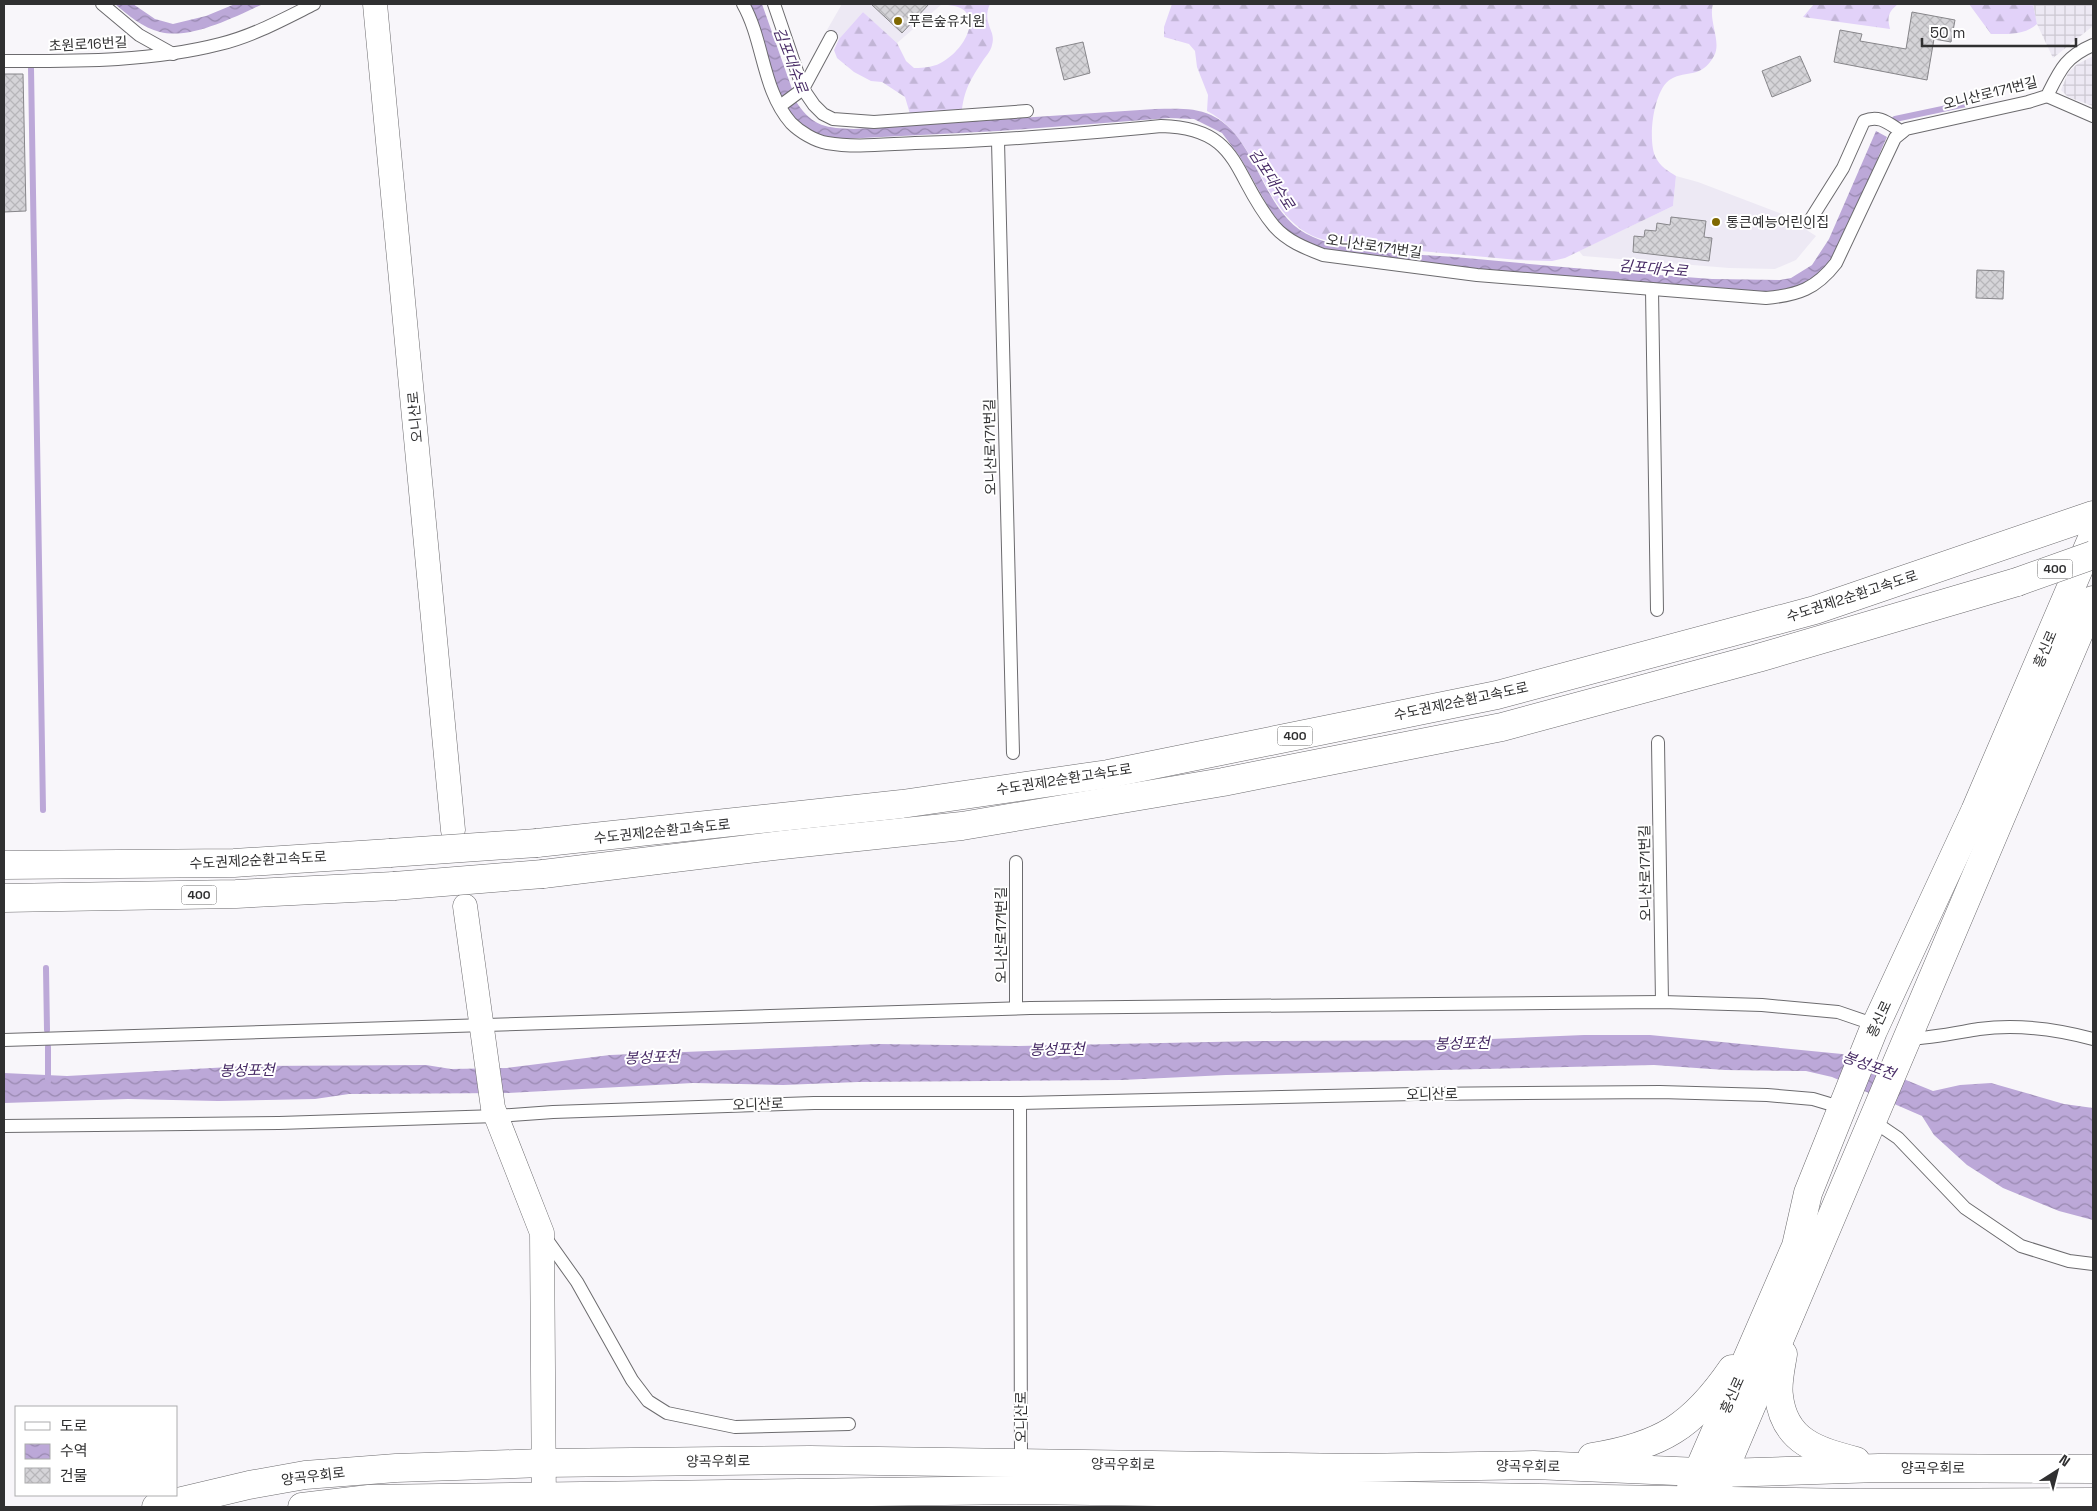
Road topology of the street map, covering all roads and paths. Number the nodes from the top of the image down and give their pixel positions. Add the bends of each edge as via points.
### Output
1 (102, 4) edge
2 (314, 4) edge
3 (375, 4) edge
4 (743, 4) edge
5 (774, 4) edge
6 (831, 37) dead end
7 (2093, 45) edge
8 (174, 54) junction
9 (4, 61) edge
10 (803, 89) junction
11 (2047, 96) junction
12 (781, 106) junction
13 (1027, 111) dead end
14 (2093, 116) edge
15 (1902, 132) junction
16 (998, 141) junction
17 (1809, 222) dead end
18 (1652, 290) junction
19 (2093, 515) edge
20 (2093, 536) edge
21 (2093, 555) edge
22 (2092, 606) edge
23 (1657, 610) dead end
24 (1658, 742) dead end
25 (1013, 753) dead end
26 (453, 830) dead end
27 (1016, 862) dead end
28 (4, 865) edge
29 (4, 898) edge
30 (465, 906) dead end
31 (1662, 1002) junction
32 (1016, 1008) junction
33 (1874, 1028) junction
34 (482, 1029) junction
35 (2093, 1039) edge
36 (4, 1040) edge
37 (1905, 1043) junction
38 (1020, 1103) junction
39 (1844, 1103) junction
40 (495, 1112) junction
41 (1875, 1115) junction
42 (4, 1126) edge
43 (542, 1233) junction
44 (2093, 1264) edge
45 (1777, 1321) junction
46 (849, 1424) dead end
47 (1022, 1462) junction
48 (543, 1463) junction
49 (1534, 1466) junction
50 (1878, 1468) junction
51 (2093, 1469) edge
52 (1711, 1472) junction
53 (1502, 1496) junction
54 (1026, 1498) edge
55 (711, 1500) edge
56 (544, 1502) edge
57 (2093, 1502) edge
58 (1697, 1504) edge
59 (1848, 1505) edge
60 (156, 1507) edge
61 (302, 1507) edge
62 (1548, 1507) edge

1 - 8 lane, 초원로16번길 via 139,35
2 - 8 lane, 초원로16번길 via 222,44
3 - 26 street, 오니산로
4 - 12 lane, 오니산로171번길 via 750,16 772,90
5 - 10 lane
6 - 10 lane
7 - 11 lane, 오니산로171번길 via 2063,64
8 - 9 lane, 초원로16번길 via 72,61
10 - 12 lane
10 - 13 lane via 823,114 851,121
11 - 14 lane
11 - 15 lane, 오니산로171번길
12 - 16 lane, 오니산로171번길 via 797,128 827,143
15 - 17 lane via 1882,118 1872,117 1864,121 1843,168
15 - 18 lane, 오니산로171번길 via 1895,138 1836,263 1823,280 1788,296 1766,298
16 - 18 lane, 오니산로171번길 via 1161,126 1196,130 1210,135 1224,147 1274,226 1304,248 1323,255 1477,275
16 - 25 lane, 오니산로171번길
18 - 23 lane
19 - 28 main road, 수도권제2순환고속도로 / 400, bridge via 1815,610 1497,695 1098,775 902,804 537,843 234,863
20 - 33 main road, 흥신로 via 1975,811
21 - 29 main road, 수도권제2순환고속도로 / 400, bridge via 2017,582 1758,658 1502,727 1223,782 962,826 543,874 394,886 236,894
22 - 37 main road, 흥신로
24 - 31 lane, 오니산로171번길
27 - 32 lane, 오니산로171번길
30 - 34 street
31 - 32 lane
31 - 33 lane via 1762,1005 1838,1012
32 - 34 lane
33 - 39 main road, 흥신로
34 - 36 lane
34 - 40 street
35 - 37 lane via 2072,1033 2020,1027 1979,1029
37 - 41 main road, 흥신로
38 - 39 lane, 오니산로 via 1396,1094 1660,1092 1767,1094
38 - 40 lane, 오니산로 via 814,1103
38 - 47 lane, 오니산로
39 - 45 main road, 흥신로 via 1808,1193
40 - 42 lane, 오니산로 via 279,1123
40 - 43 street
41 - 44 lane via 1965,1208 2021,1246 2069,1261
41 - 45 main road, 흥신로
43 - 46 lane via 577,1282 632,1380 648,1401 667,1413 735,1427
43 - 48 street
45 - 49 main road via 1691,1418 1663,1439 1622,1452
45 - 50 main road via 1779,1396 1784,1414 1799,1439 1815,1450
45 - 52 main road, 흥신로
47 - 48 main road, 양곡우회로
47 - 49 main road, 양곡우회로 via 1355,1468
48 - 56 street
48 - 60 main road, 양곡우회로 via 305,1475
49 - 52 main road, 양곡우회로
50 - 51 main road, 양곡우회로
50 - 52 main road, 양곡우회로
52 - 58 main road, 흥신로
53 - 54 main road, 양곡우회로
53 - 58 main road, 양곡우회로
53 - 62 main road
54 - 55 main road, 양곡우회로
55 - 56 main road, 양곡우회로
56 - 61 main road, 양곡우회로 via 369,1499
57 - 59 main road, 양곡우회로
58 - 59 main road, 양곡우회로

